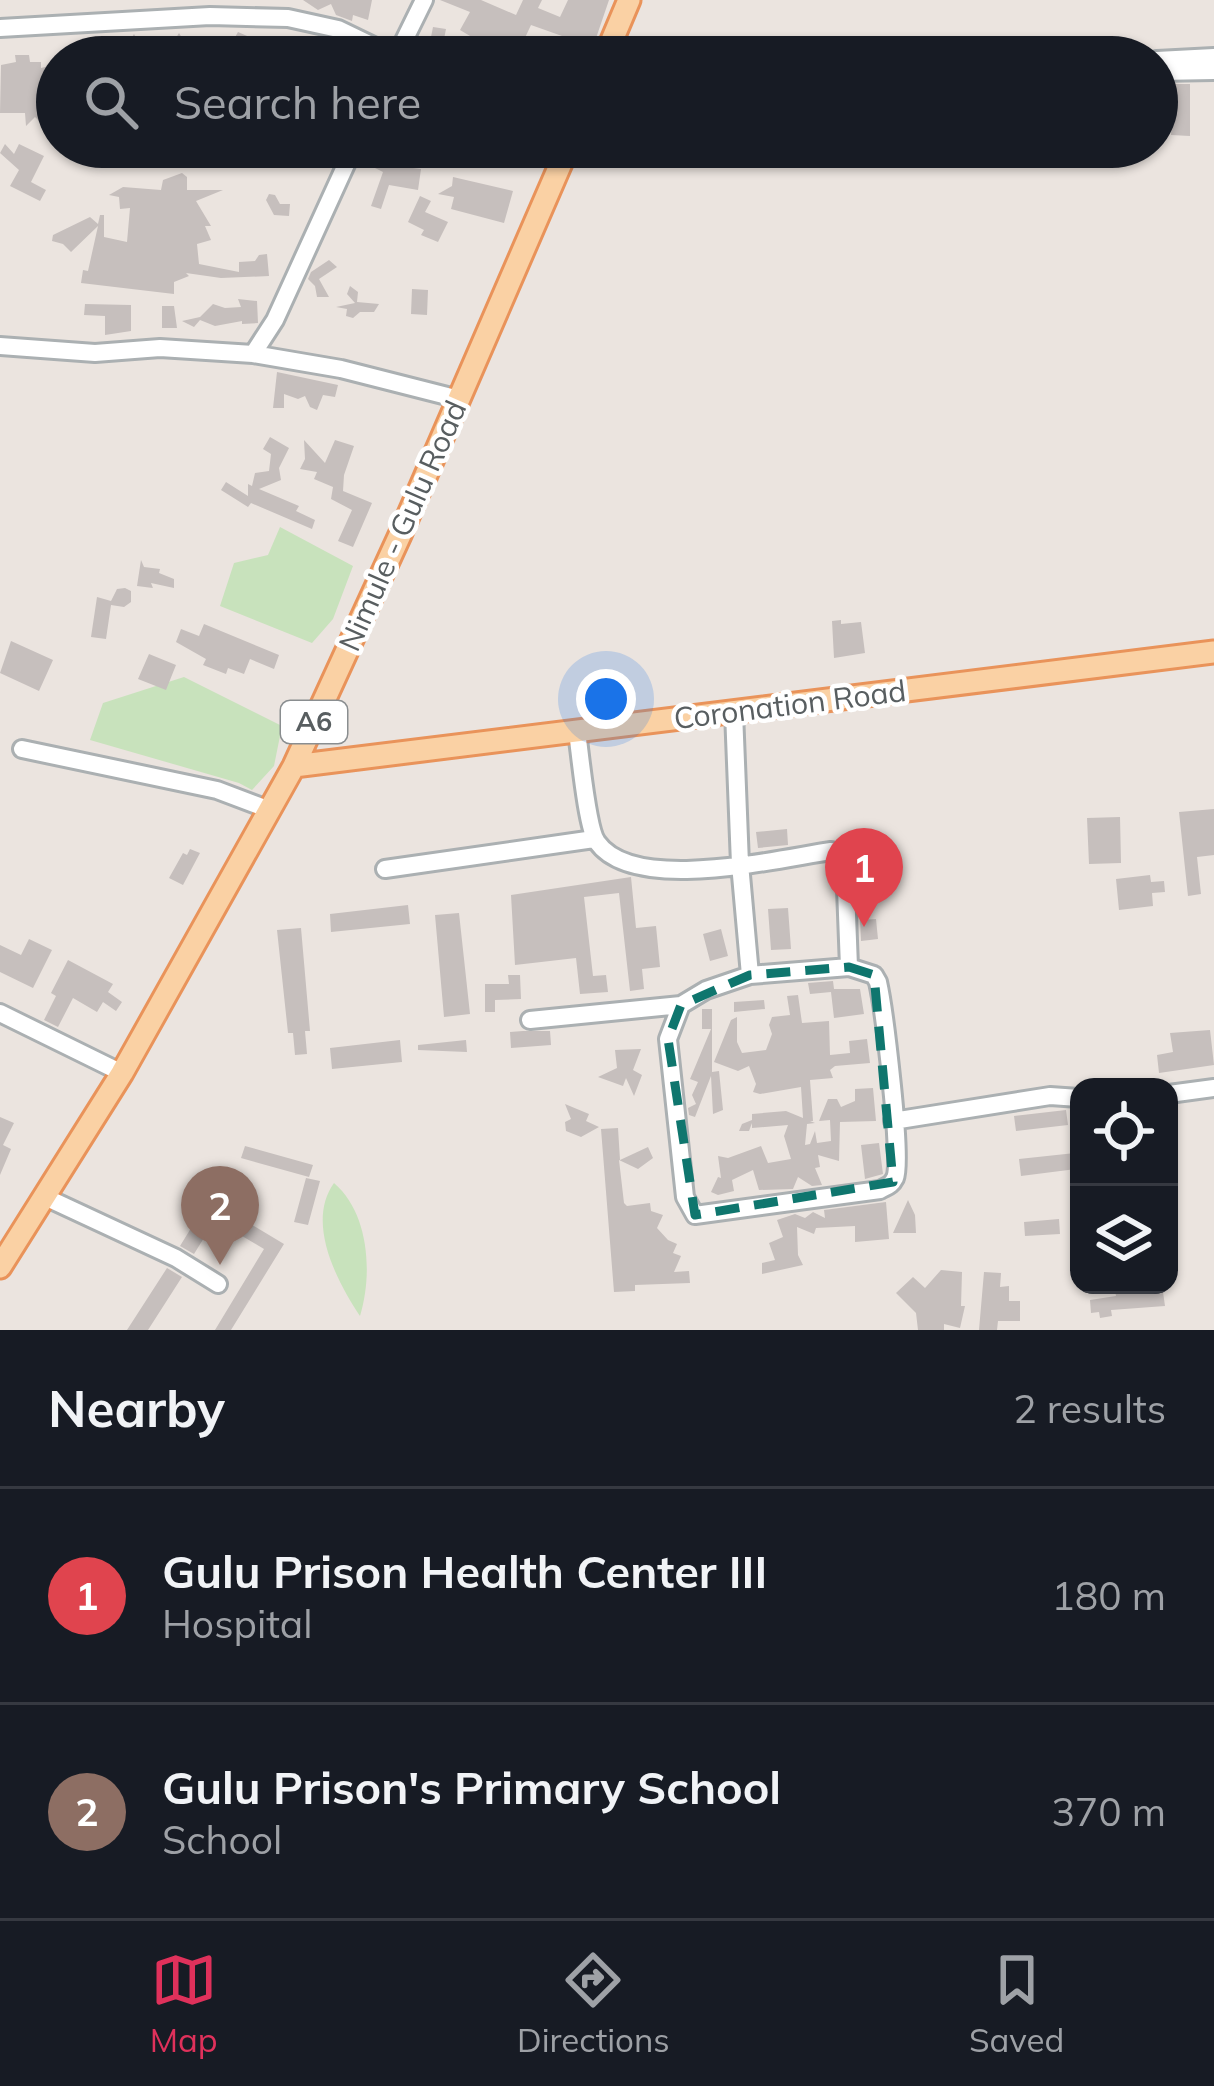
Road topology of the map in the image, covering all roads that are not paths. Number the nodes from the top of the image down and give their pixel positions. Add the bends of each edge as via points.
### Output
1 (424, 0) edge
2 (629, 0) edge
3 (0, 28) edge
4 (352, 36) edge
5 (406, 36) edge
6 (614, 36) edge
7 (1214, 58) edge
8 (1178, 63) edge
9 (1178, 68) edge
10 (1214, 71) edge
11 (344, 168) edge
12 (559, 168) edge
13 (275, 320) junction
14 (0, 346) edge
15 (254, 354) junction
16 (286, 359) junction
17 (459, 398) junction
18 (1214, 652) edge
19 (734, 712) junction
20 (577, 732) junction
21 (22, 749) dead end
22 (294, 766) junction
23 (270, 809) junction
24 (594, 839) junction
25 (740, 864) junction
26 (385, 868) dead end
27 (849, 967) junction
28 (750, 975) junction
29 (681, 1005) junction
30 (0, 1013) edge
31 (530, 1020) dead end
32 (122, 1073) junction
33 (1214, 1088) edge
34 (1178, 1093) edge
35 (1070, 1097) edge
36 (893, 1121) junction
37 (45, 1198) junction
38 (0, 1267) edge
39 (218, 1284) dead end

1 - 5 street
2 - 6 main road
3 - 4 street via 211,16 289,18
7 - 8 street
9 - 10 street
11 - 13 street
12 - 17 main road, Nimule - Gulu Road / A6
13 - 15 street
13 - 16 street
14 - 15 street
15 - 16 street
16 - 17 street
17 - 22 main road, Nimule - Gulu Road / A6
18 - 19 main road, Coronation Road
19 - 20 main road, Coronation Road
19 - 25 street
20 - 22 main road, Coronation Road
20 - 24 street
21 - 23 street via 217,790
22 - 23 main road, Nimule - Gulu Road / A6
23 - 32 main road, Nimule - Gulu Road / A6
24 - 25 street via 617,860 653,870
24 - 26 street
25 - 27 street via 839,854
25 - 28 street
27 - 28 street
27 - 36 street via 878,982
28 - 29 street
29 - 31 street
29 - 36 street via 668,1039 685,1197 695,1215 887,1187 897,1174
30 - 32 street
32 - 37 main road, Nimule - Gulu Road / A6
33 - 34 street
35 - 36 street
37 - 38 main road, Nimule - Gulu Road / A6
37 - 39 street

